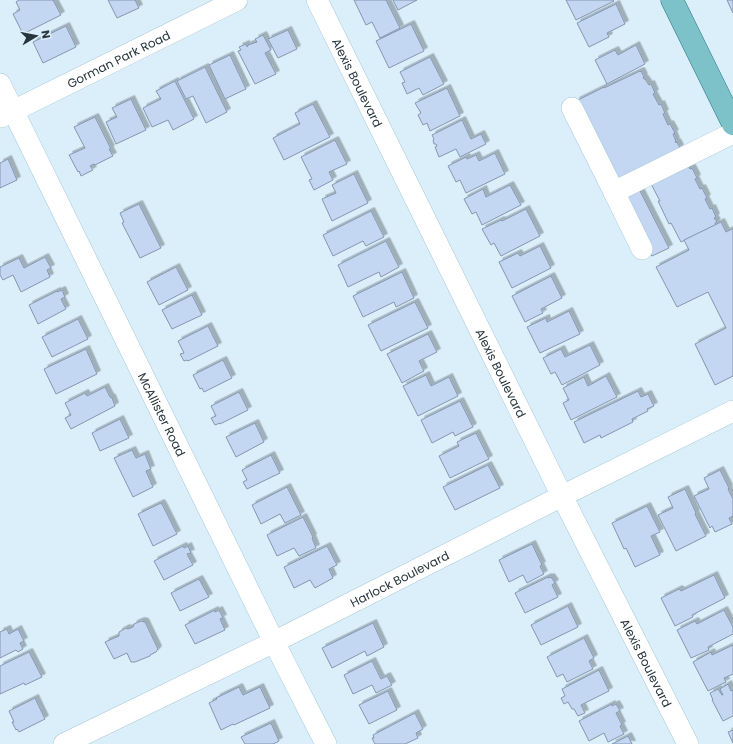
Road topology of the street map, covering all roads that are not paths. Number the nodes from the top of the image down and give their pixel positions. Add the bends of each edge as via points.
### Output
1 (237, 0) edge
2 (317, 0) edge
3 (672, 0) edge
4 (0, 84) edge
5 (572, 108) dead end
6 (6, 114) edge
7 (733, 124) edge
8 (733, 133) edge
9 (614, 192) junction
10 (642, 249) dead end
11 (733, 411) edge
12 (562, 496) junction
13 (274, 642) junction
14 (64, 744) edge
15 (326, 744) edge
16 (688, 744) edge

1 - 6 street, Gorman Park Road
2 - 12 street, Alexis Boulevard
3 - 7 main road
4 - 6 street, McAllister Road
5 - 9 street
6 - 13 street, McAllister Road
8 - 9 street
9 - 10 street
11 - 12 street, Harlock Boulevard
12 - 13 street, Harlock Boulevard
12 - 16 street, Alexis Boulevard
13 - 14 street, Harlock Boulevard
13 - 15 street, McAllister Road

